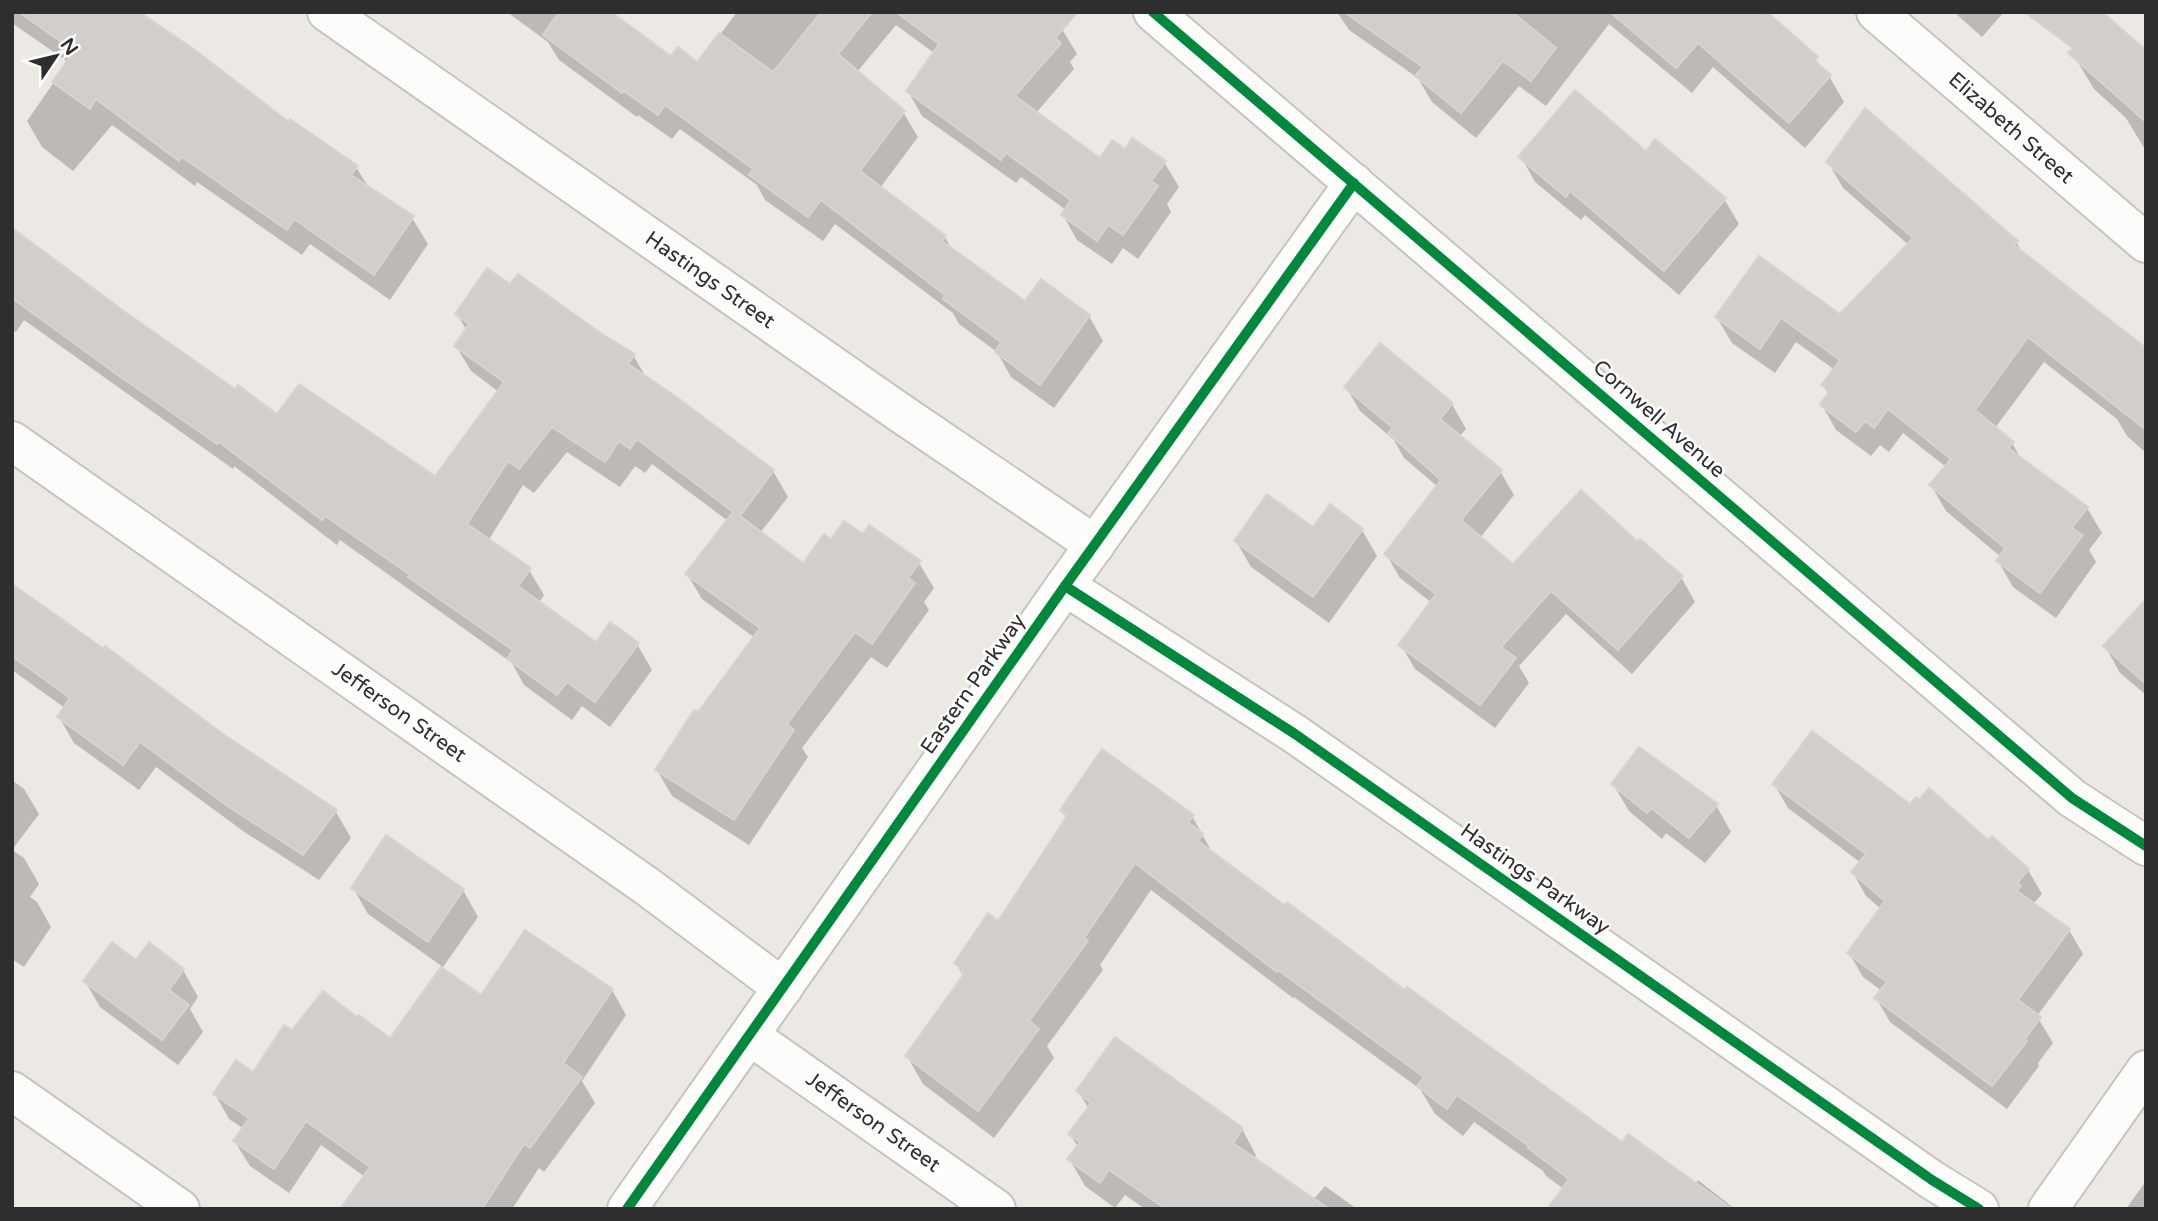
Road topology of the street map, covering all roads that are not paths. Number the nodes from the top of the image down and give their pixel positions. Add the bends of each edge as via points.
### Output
1 (327, 12) edge
2 (1153, 12) edge
3 (1876, 12) edge
4 (1354, 183) junction
5 (2146, 243) edge
6 (12, 441) edge
7 (1095, 545) junction
8 (1065, 586) junction
9 (2146, 846) edge
10 (783, 988) junction
11 (750, 1036) junction
12 (2146, 1070) edge
13 (12, 1091) edge
14 (180, 1209) edge
15 (627, 1209) edge
16 (996, 1209) edge
17 (1979, 1209) edge
18 (2048, 1209) edge

1 - 7 street, Hastings Street
2 - 4 street, Cornwell Avenue
3 - 5 street, Elizabeth Street
4 - 7 street, Eastern Parkway
4 - 9 street, Cornwell Avenue via 2073,798
6 - 10 street, Jefferson Street via 648,887
7 - 8 street, Eastern Parkway
8 - 10 street, Eastern Parkway
8 - 17 street, Hastings Parkway via 1295,734
10 - 11 street, Eastern Parkway
11 - 15 street, Eastern Parkway
11 - 16 street, Jefferson Street
12 - 18 street
13 - 14 street

